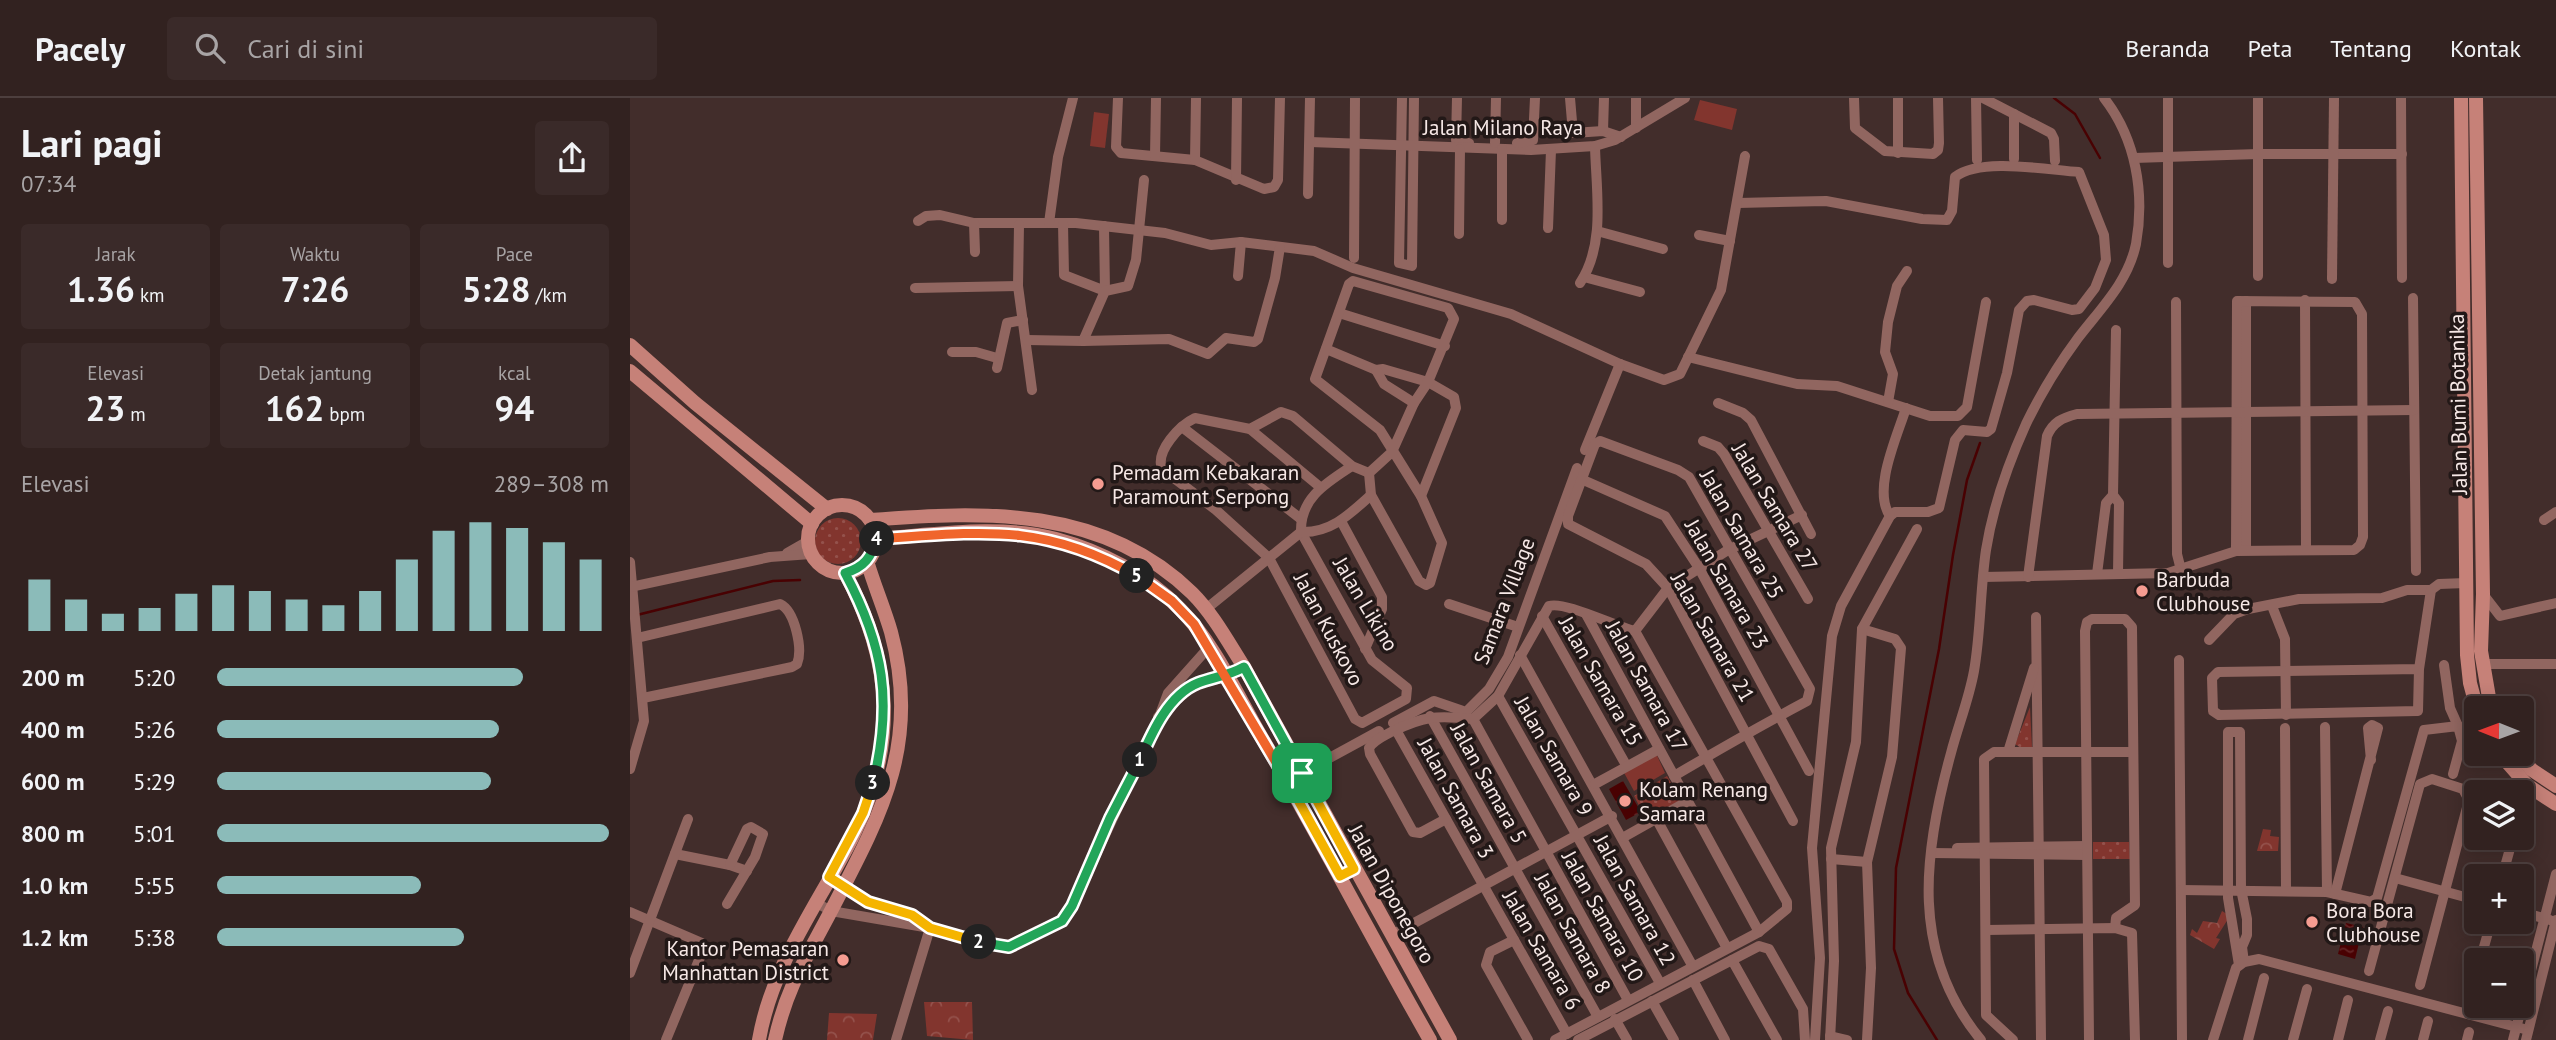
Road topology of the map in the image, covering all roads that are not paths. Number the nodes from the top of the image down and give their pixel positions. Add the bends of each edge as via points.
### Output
1 (1073, 98) edge
2 (1118, 98) edge
3 (1156, 98) edge
4 (1196, 98) edge
5 (1237, 98) edge
6 (1280, 98) edge
7 (1311, 98) edge
8 (1355, 98) edge
9 (1402, 98) edge
10 (1414, 98) edge
11 (1457, 98) edge
12 (1496, 98) edge
13 (1535, 98) edge
14 (1570, 98) edge
15 (1604, 98) edge
16 (1636, 98) edge
17 (1685, 98) edge
18 (1854, 98) edge
19 (1898, 98) edge
20 (1938, 98) edge
21 (1976, 98) edge
22 (1983, 98) edge
23 (2104, 98) edge
24 (2168, 98) edge
25 (2258, 98) edge
26 (2334, 98) edge
27 (2401, 98) edge
28 (2461, 98) edge
29 (2476, 98) edge
30 (1669, 103) edge
31 (2014, 114) junction
32 (1636, 128) junction
33 (1603, 131) junction
34 (1621, 137) junction
35 (1310, 142) junction
36 (1354, 144) junction
37 (1458, 144) junction
38 (1401, 146) junction
39 (1499, 146) junction
40 (1595, 146) junction
41 (1413, 147) junction
42 (1551, 150) junction
43 (1898, 153) junction
44 (2334, 153) junction
45 (2258, 154) junction
46 (2402, 155) junction
47 (1155, 156) junction
48 (1745, 156) dead end
49 (2169, 157) junction
50 (2134, 158) junction
51 (2014, 159) dead end
52 (1195, 160) junction
53 (1977, 160) dead end
54 (2055, 161) dead end
55 (1144, 180) dead end
56 (1236, 180) junction
57 (1308, 194) dead end
58 (1738, 203) junction
59 (1502, 220) dead end
60 (918, 221) dead end
61 (974, 223) junction
62 (1049, 223) junction
63 (1063, 223) junction
64 (1019, 225) junction
65 (1104, 226) junction
66 (1548, 228) dead end
67 (1138, 230) junction
68 (1597, 231) junction
69 (1460, 234) dead end
70 (2460, 234) junction
71 (2477, 234) junction
72 (1699, 235) dead end
73 (1730, 241) junction
74 (1241, 242) junction
75 (1280, 247) junction
76 (1663, 249) dead end
77 (975, 251) dead end
78 (1354, 258) dead end
79 (2168, 263) dead end
80 (1907, 271) dead end
81 (1238, 276) dead end
82 (2258, 276) dead end
83 (2402, 278) dead end
84 (2332, 279) dead end
85 (1018, 286) junction
86 (915, 288) dead end
87 (1105, 291) junction
88 (1640, 292) dead end
89 (2413, 298) dead end
90 (2305, 300) junction
91 (1986, 302) dead end
92 (2176, 302) dead end
93 (1339, 313) junction
94 (1023, 320) junction
95 (2116, 330) dead end
96 (1027, 340) junction
97 (1083, 341) junction
98 (630, 345) edge
99 (1445, 346) junction
100 (1326, 349) junction
101 (952, 352) dead end
102 (1688, 357) junction
103 (1620, 365) junction
104 (1376, 370) junction
105 (630, 371) edge
106 (1428, 382) junction
107 (1032, 390) dead end
108 (1888, 402) junction
109 (1414, 403) junction
110 (1718, 403) dead end
111 (1906, 408) junction
112 (2414, 410) junction
113 (2305, 411) junction
114 (2363, 411) junction
115 (2176, 412) junction
116 (2241, 412) junction
117 (2116, 413) junction
118 (1958, 416) junction
119 (1182, 427) junction
120 (1250, 429) junction
121 (1963, 430) junction
122 (1703, 441) dead end
123 (1392, 452) junction
124 (1352, 466) junction
125 (1369, 473) junction
126 (1581, 479) junction
127 (1320, 487) junction
128 (1371, 495) junction
129 (2113, 495) junction
130 (1421, 496) junction
131 (827, 509) junction
132 (2556, 512) edge
133 (1802, 515) junction
134 (1890, 516) junction
135 (1301, 519) junction
136 (870, 520) junction
137 (2544, 520) dead end
138 (1341, 521) junction
139 (812, 524) junction
140 (1767, 529) junction
141 (1917, 529) dead end
142 (1301, 532) junction
143 (1811, 534) dead end
144 (876, 539) junction
145 (810, 548) junction
146 (2306, 549) junction
147 (1728, 550) junction
148 (2241, 550) junction
149 (1269, 558) junction
150 (867, 561) junction
151 (630, 562) edge
152 (1159, 568) junction
153 (1699, 568) junction
154 (2181, 570) junction
155 (2416, 571) dead end
156 (845, 573) junction
157 (2097, 574) junction
158 (2118, 574) junction
159 (1983, 577) junction
160 (2028, 577) junction
161 (1148, 582) junction
162 (2466, 583) junction
163 (632, 587) edge
164 (1668, 589) junction
165 (2431, 590) junction
166 (2483, 594) junction
167 (1808, 599) dead end
168 (2556, 603) edge
169 (1449, 604) dead end
170 (2272, 606) junction
171 (1206, 609) junction
172 (1586, 614) junction
173 (1542, 616) junction
174 (2036, 617) dead end
175 (1518, 627) junction
176 (1862, 629) junction
177 (1635, 631) junction
178 (637, 633) junction
179 (2209, 640) dead end
180 (1209, 647) junction
181 (1366, 649) junction
182 (1520, 654) junction
183 (2037, 656) junction
184 (2179, 660) dead end
185 (2482, 664) junction
186 (2556, 664) edge
187 (2444, 665) dead end
188 (1244, 667) junction
189 (2419, 669) junction
190 (2285, 670) junction
191 (1227, 677) junction
192 (1407, 688) joint
193 (1498, 696) junction
194 (2474, 696) edge
195 (2488, 696) edge
196 (643, 698) junction
197 (2286, 715) junction
198 (1430, 716) junction
199 (1779, 716) junction
200 (1158, 717) junction
201 (1473, 719) junction
202 (2458, 726) junction
203 (2325, 727) dead end
204 (2285, 728) dead end
205 (1396, 730) junction
206 (1746, 734) junction
207 (1659, 749) junction
208 (2008, 752) junction
209 (2038, 752) junction
210 (2086, 752) junction
211 (2133, 752) junction
212 (1707, 757) junction
213 (2371, 760) dead end
214 (1626, 765) junction
215 (2510, 766) edge
216 (2528, 766) edge
217 (630, 769) edge
218 (1809, 771) dead end
219 (1302, 773) junction
220 (2453, 774) dead end
221 (1674, 776) junction
222 (1595, 785) junction
223 (2556, 786) edge
224 (1688, 802) junction
225 (2556, 804) edge
226 (1612, 816) junction
227 (688, 819) dead end
228 (1446, 819) junction
229 (1657, 820) junction
230 (1793, 821) dead end
231 (1577, 836) junction
232 (1624, 838) junction
233 (1933, 850) junction
234 (1985, 850) junction
235 (2039, 850) junction
236 (2087, 851) junction
237 (1545, 852) junction
238 (675, 854) junction
239 (1831, 859) junction
240 (1867, 862) junction
241 (730, 865) junction
242 (1515, 869) junction
243 (747, 871) junction
244 (1347, 872) junction
245 (2556, 874) edge
246 (829, 877) junction
247 (2395, 878) junction
248 (845, 885) junction
249 (1483, 886) junction
250 (2241, 889) junction
251 (2181, 890) junction
252 (2228, 890) junction
253 (2286, 890) junction
254 (2444, 891) junction
255 (2331, 893) junction
256 (2464, 897) edge
257 (814, 902) junction
258 (727, 904) dead end
259 (831, 911) junction
260 (630, 912) edge
261 (2534, 915) edge
262 (650, 919) junction
263 (2553, 920) edge
264 (930, 928) junction
265 (2115, 928) junction
266 (2040, 929) junction
267 (2088, 929) junction
268 (1987, 930) junction
269 (1759, 932) junction
270 (1392, 935) junction
271 (2235, 935) junction
272 (2247, 935) junction
273 (1514, 940) junction
274 (1727, 948) junction
275 (1731, 960) junction
276 (2242, 963) junction
277 (1692, 965) junction
278 (2369, 971) dead end
279 (630, 973) edge
280 (2264, 978) dead end
281 (1693, 981) junction
282 (1660, 983) junction
283 (2420, 985) dead end
284 (2307, 989) dead end
285 (1424, 993) junction
286 (1628, 1000) junction
287 (2348, 1000) dead end
288 (1652, 1001) junction
289 (1408, 1003) junction
290 (2388, 1011) dead end
291 (1598, 1017) junction
292 (1615, 1019) junction
293 (2428, 1021) dead end
294 (671, 1026) junction
295 (2523, 1032) edge
296 (1567, 1034) junction
297 (1424, 1038) edge
298 (1830, 1038) edge
299 (666, 1040) edge
300 (673, 1040) edge
301 (759, 1040) edge
302 (775, 1040) edge
303 (896, 1040) edge
304 (1450, 1040) edge
305 (1528, 1040) edge
306 (1555, 1040) edge
307 (1579, 1040) edge
308 (1627, 1040) edge
309 (1674, 1040) edge
310 (1725, 1040) edge
311 (1777, 1040) edge
312 (1805, 1040) edge
313 (1815, 1040) edge
314 (1847, 1040) edge
315 (1867, 1040) edge
316 (1982, 1040) edge
317 (2013, 1040) edge
318 (2041, 1040) edge
319 (2089, 1040) edge
320 (2135, 1040) edge
321 (2182, 1040) edge
322 (2213, 1040) edge
323 (2248, 1040) edge
324 (2293, 1040) edge
325 (2338, 1040) edge
326 (2381, 1040) edge
327 (2423, 1040) edge
328 (2513, 1040) edge

1 - 62 street via 1058,157
2 - 47 street via 1116,147 1121,153
3 - 47 street
4 - 52 street
5 - 56 street
6 - 56 street via 1278,180 1274,187 1264,189
7 - 35 street
8 - 36 street
9 - 38 street
10 - 41 street
11 - 37 street
12 - 39 street
13 - 39 street via 1534,140
14 - 33 street via 1570,128 1578,135
15 - 33 street
16 - 32 street
17 - 30 street, Jalan Milano Raya
18 - 43 street via 1854,128 1885,150
19 - 43 street
20 - 43 street via 1938,150 1933,154
21 - 53 street
22 - 31 street
23 - 50 street
24 - 49 street
25 - 45 street
26 - 44 street
27 - 46 street
28 - 70 street, Jalan Bumi Botanika
29 - 71 street, Jalan Bumi Botanika
30 - 32 street, Jalan Milano Raya
31 - 51 street
31 - 54 street via 2051,133
32 - 34 street, Jalan Milano Raya
33 - 34 street
34 - 40 street, Jalan Milano Raya
35 - 36 street, Jalan Milano Raya
35 - 57 street
36 - 38 street, Jalan Milano Raya
36 - 78 street
37 - 39 street, Jalan Milano Raya
37 - 41 street, Jalan Milano Raya
37 - 69 street
38 - 41 street, Jalan Milano Raya
38 - 41 street via 1399,263 1412,266
39 - 42 street, Jalan Milano Raya
39 - 59 street
40 - 42 street, Jalan Milano Raya
40 - 68 street
42 - 66 street
44 - 45 street
44 - 46 street
44 - 84 street
45 - 49 street
45 - 82 street
46 - 83 street
47 - 52 street
48 - 58 street
49 - 50 street
49 - 79 street
50 - 159 street via 2139,192 2131,260 2116,291 2048,381 2025,426 1999,495
52 - 56 street
55 - 67 street
58 - 73 street
58 - 121 street via 1826,201 1947,220 1955,177 1969,170 2000,167 2079,172 2107,250 2095,288 2086,303 2072,310 2034,300 2022,305 1991,429
60 - 61 street via 940,215
61 - 64 street
61 - 77 street
62 - 63 street
62 - 64 street
63 - 65 street
63 - 87 street via 1064,275
64 - 85 street
65 - 67 street
65 - 87 street
67 - 74 street via 1211,245
67 - 87 street via 1128,286
68 - 76 street
68 - 88 street via 1592,261 1582,280
70 - 71 street
70 - 162 street, Jalan Bumi Botanika
71 - 166 street, Jalan Bumi Botanika
72 - 73 street
73 - 102 street via 1721,290
74 - 75 street
74 - 81 street
75 - 97 street via 1254,342 1226,338 1208,354 1169,339
75 - 103 street via 1321,253 1353,268 1511,314
80 - 108 street via 1897,286 1888,322 1885,352 1893,374
85 - 86 street
85 - 94 street
87 - 97 street
89 - 112 street
90 - 113 street
90 - 114 street via 2351,301 2361,308
90 - 116 street via 2241,301
91 - 118 street via 1967,407
92 - 115 street
93 - 99 street
93 - 99 street via 1353,281 1452,312
93 - 100 street
94 - 96 street
94 - 101 street via 1008,321 997,363 976,352
95 - 117 street
96 - 97 street
96 - 107 street
98 - 131 street
99 - 106 street
100 - 104 street
100 - 123 street via 1315,376 1317,382 1380,430
102 - 103 street via 1680,374 1664,380
102 - 108 street via 1797,384 1837,386
103 - 175 street, Samara Village via 1552,530
104 - 106 street
104 - 109 street via 1384,384
105 - 139 street
106 - 109 street
106 - 130 street via 1454,397 1456,408
108 - 111 street
109 - 123 street
110 - 133 street via 1751,420
111 - 118 street via 1930,416
111 - 134 street via 1882,488
112 - 114 street
112 - 155 street
113 - 114 street
113 - 116 street
113 - 146 street
114 - 146 street via 2360,545 2354,550
115 - 116 street
115 - 117 street
115 - 154 street
116 - 148 street
117 - 129 street
117 - 160 street via 2077,414 2052,426
118 - 121 street
119 - 120 street via 1195,418 1206,418
119 - 135 street
119 - 149 street via 1161,453 1161,469
120 - 124 street via 1287,413
120 - 127 street
121 - 134 street via 1955,440 1939,508
122 - 140 street, Jalan Samara 27 via 1721,450
123 - 125 street
123 - 130 street
124 - 125 street
124 - 127 street
125 - 128 street
126 - 147 street, Jalan Samara 25 via 1595,443 1605,442 1684,473
126 - 153 street, Jalan Samara 23 via 1660,512
126 - 164 street, Jalan Samara 21 via 1568,524 1646,564
127 - 135 street
128 - 130 street via 1426,586 1433,578 1442,543
128 - 138 street
129 - 157 street via 2106,503
129 - 158 street via 2119,503
131 - 136 street via 843,505 858,509
131 - 139 street
132 - 137 street
133 - 140 street
133 - 143 street
134 - 313 street via 1840,606 1832,636 1812,848 1820,958
135 - 142 street
136 - 144 street
136 - 152 street, Jalan Diponegoro via 946,514 1045,520 1112,540
138 - 142 street
138 - 181 street via 1382,597 1382,609
139 - 145 street
140 - 147 street
140 - 167 street, Jalan Samara 27
141 - 176 street
142 - 149 street
142 - 181 street, Jalan Likino
144 - 150 street
144 - 161 street, Jalan Diponegoro via 1023,533 1093,552
145 - 156 street via 820,565
145 - 163 street
146 - 148 street
147 - 153 street
147 - 199 street, Jalan Samara 25 via 1810,689 1807,701
148 - 154 street
149 - 171 street
149 - 192 street, Jalan Kuskovo via 1355,719 1362,723 1406,699
150 - 156 street
150 - 248 street via 896,657 898,750 884,807
151 - 163 street
152 - 161 street
152 - 171 street, Jalan Diponegoro via 1192,592
153 - 164 street
153 - 199 street, Jalan Samara 23
154 - 158 street
156 - 246 street via 873,635 885,706 872,788
157 - 158 street
157 - 160 street
159 - 160 street
159 - 233 street via 1974,673 1950,756
161 - 180 street, Jalan Diponegoro via 1182,610
162 - 165 street via 2439,584
162 - 194 street, Jalan Bumi Botanika via 2468,670
163 - 178 street
164 - 177 street
164 - 206 street, Jalan Samara 21
165 - 170 street via 2407,590 2382,598 2299,599
165 - 189 street
166 - 168 street via 2500,616
166 - 185 street, Jalan Bumi Botanika
169 - 175 street
170 - 179 street via 2234,614
170 - 190 street via 2285,639
171 - 188 street, Jalan Diponegoro
172 - 173 street via 1558,604 1549,606
172 - 177 street
172 - 207 street, Jalan Samara 17
173 - 182 street
173 - 214 street, Jalan Samara 15
174 - 183 street
175 - 219 street, Samara Village via 1508,657 1489,689 1466,712 1434,701
176 - 239 street via 1856,742
176 - 240 street via 1895,639 1901,649 1892,757
177 - 212 street
178 - 196 street
178 - 196 street via 780,604 789,612 800,651 792,667
180 - 191 street, Jalan Diponegoro
180 - 200 street via 1168,693
181 - 192 street, Jalan Likino via 1371,660
182 - 193 street
182 - 222 street
183 - 208 street
183 - 209 street
184 - 251 street
185 - 186 street
185 - 195 street, Jalan Bumi Botanika
187 - 202 street via 2450,708
188 - 191 street
188 - 219 street, Jalan Diponegoro
189 - 190 street
189 - 197 street via 2420,707 2415,713
190 - 197 street
190 - 197 street via 2218,672 2212,678 2215,714
191 - 200 street via 1196,683
191 - 244 street, Jalan Diponegoro
193 - 201 street
193 - 231 street, Jalan Samara 9
196 - 217 street via 643,728
198 - 201 street
198 - 205 street
198 - 242 street, Jalan Samara 5
199 - 206 street
199 - 218 street, Jalan Samara 23
200 - 264 street via 1062,921 1009,947
201 - 237 street, Jalan Samara 10
202 - 220 street via 2462,741
202 - 255 street via 2430,727 2420,736 2377,898 2366,902
203 - 255 street
204 - 253 street
205 - 228 street, Jalan Samara 3
205 - 228 street via 1369,748 1413,832
206 - 212 street
206 - 230 street, Jalan Samara 21
207 - 214 street
207 - 221 street, Jalan Samara 17
208 - 209 street
208 - 234 street via 1994,752 1984,759
209 - 210 street
209 - 235 street
210 - 211 street
210 - 211 street via 2087,622 2092,619 2125,619 2132,628
210 - 236 street
211 - 265 street via 2135,905 2116,918
212 - 221 street
212 - 269 street via 1787,902 1783,915
213 - 255 street
214 - 222 street
215 - 225 street via 2527,785
216 - 223 street
219 - 244 street, Jalan Diponegoro
221 - 224 street, Jalan Samara 17
222 - 226 street
224 - 229 street
224 - 269 street, Jalan Samara 17
226 - 231 street
226 - 232 street
227 - 238 street
228 - 249 street, Jalan Samara 3
229 - 232 street
229 - 274 street
231 - 237 street
231 - 282 street, Jalan Samara 12
232 - 277 street
233 - 234 street
233 - 316 street via 1928,913 1935,954 1955,1003
234 - 235 street
234 - 268 street
235 - 236 street
235 - 266 street
236 - 267 street
237 - 242 street
237 - 286 street, Jalan Samara 10
238 - 241 street
238 - 262 street
239 - 240 street
239 - 298 street via 1835,961
240 - 315 street via 1871,968
241 - 243 street
241 - 243 street via 751,827 764,838
242 - 249 street
242 - 291 street, Jalan Samara 8
243 - 258 street
244 - 270 street, Jalan Diponegoro
244 - 289 street, Jalan Diponegoro
245 - 263 street
246 - 248 street
246 - 257 street
247 - 254 street
247 - 254 street via 2420,784 2432,779 2463,789 2469,800
247 - 278 street
248 - 259 street
248 - 264 street via 868,902 912,915
249 - 270 street
249 - 273 street, Jalan Samara 6
250 - 252 street
250 - 252 street via 2240,732 2228,732
250 - 253 street
250 - 272 street
251 - 252 street
251 - 321 street
252 - 271 street
253 - 255 street
254 - 256 street
254 - 283 street
257 - 259 street
257 - 301 street via 771,989
259 - 264 street
259 - 302 street via 798,967
260 - 262 street
261 - 263 street
262 - 279 street
262 - 294 street via 702,943
263 - 295 street
264 - 303 street
265 - 267 street
265 - 320 street via 2127,929 2135,938
266 - 267 street
266 - 268 street
266 - 318 street
267 - 319 street
268 - 317 street via 1986,1015
269 - 274 street
270 - 285 street, Jalan Diponegoro
271 - 272 street
271 - 276 street
272 - 276 street
273 - 296 street, Jalan Samara 6
273 - 305 street via 1490,952 1486,965
274 - 277 street
275 - 281 street
275 - 311 street
275 - 312 street via 1765,946 1805,1017
276 - 295 street via 2259,959
276 - 322 street via 2232,975
277 - 282 street
280 - 323 street
281 - 288 street
281 - 310 street
282 - 286 street
284 - 324 street
285 - 289 street
285 - 304 street, Jalan Diponegoro
286 - 291 street
287 - 325 street
288 - 292 street
288 - 309 street
289 - 297 street, Jalan Diponegoro
290 - 326 street
291 - 296 street
292 - 307 street
292 - 308 street
293 - 327 street
294 - 299 street
294 - 300 street
295 - 328 street
296 - 306 street
298 - 314 street

